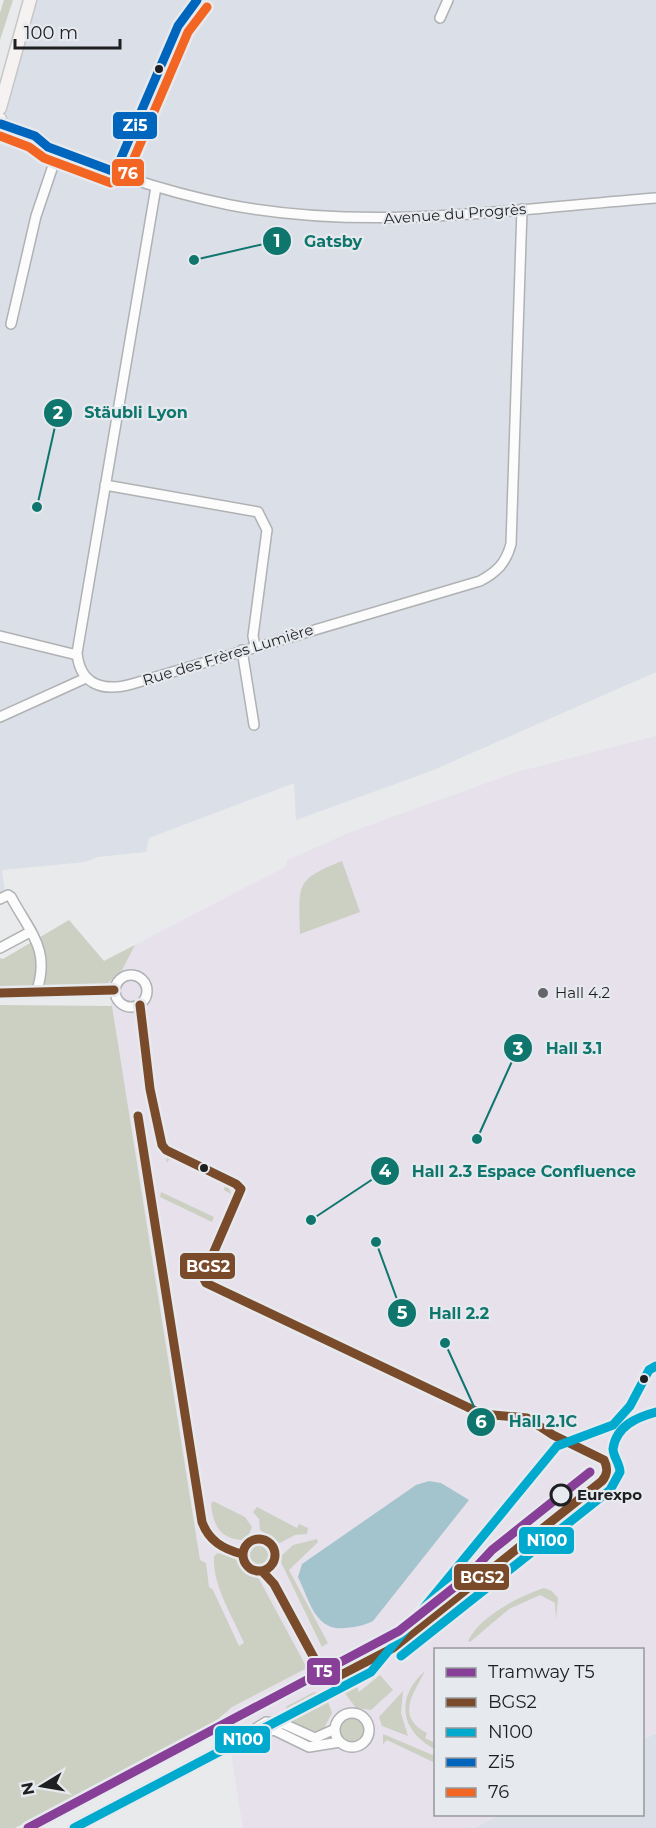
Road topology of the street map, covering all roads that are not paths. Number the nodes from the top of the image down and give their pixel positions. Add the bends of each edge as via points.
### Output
1 (30, 0) edge
2 (197, 0) edge
3 (448, 0) edge
4 (440, 18) dead end
5 (12, 58) junction
6 (0, 84) edge
7 (0, 108) edge
8 (0, 127) edge
9 (58, 151) junction
10 (114, 172) junction
11 (156, 187) junction
12 (656, 198) edge
13 (522, 209) junction
14 (11, 324) dead end
15 (105, 485) junction
16 (0, 636) edge
17 (255, 646) junction
18 (242, 650) junction
19 (77, 655) junction
20 (86, 678) junction
21 (0, 717) edge
22 (254, 725) dead end
23 (0, 898) edge
24 (30, 932) junction
25 (0, 948) edge
26 (114, 990) dead end
27 (0, 993) edge
28 (36, 993) junction
29 (335, 1729) junction
30 (239, 1739) junction
31 (340, 1742) junction
32 (73, 1828) edge

1 - 5 main road
2 - 10 street via 178,26
3 - 4 street
5 - 6 main road
5 - 7 main road
8 - 9 street, Avenue du Progrès via 35,136
9 - 10 street, Avenue du Progrès
9 - 14 street via 36,216
10 - 11 street, Avenue du Progrès
11 - 13 street, Avenue du Progrès via 249,208 327,218 417,218
11 - 15 street
12 - 13 street, Avenue du Progrès
13 - 17 street, Rue des Frères Lumière via 508,556 493,574 480,581
15 - 17 street via 258,512 267,530 253,636
15 - 19 street
16 - 19 street
17 - 18 street, Rue des Frères Lumière
18 - 20 street, Rue des Frères Lumière via 124,686 104,686
18 - 22 street
19 - 20 street via 81,674
20 - 21 street
23 - 24 street via 11,897
24 - 25 street
24 - 28 street via 44,963
26 - 28 street
27 - 28 street
29 - 30 street via 315,1738 284,1724 266,1722
29 - 31 street
29 - 31 street via 340,1719 350,1713 361,1715 369,1727 369,1736 359,1746 348,1747
30 - 31 street via 274,1730 309,1747
30 - 32 street

